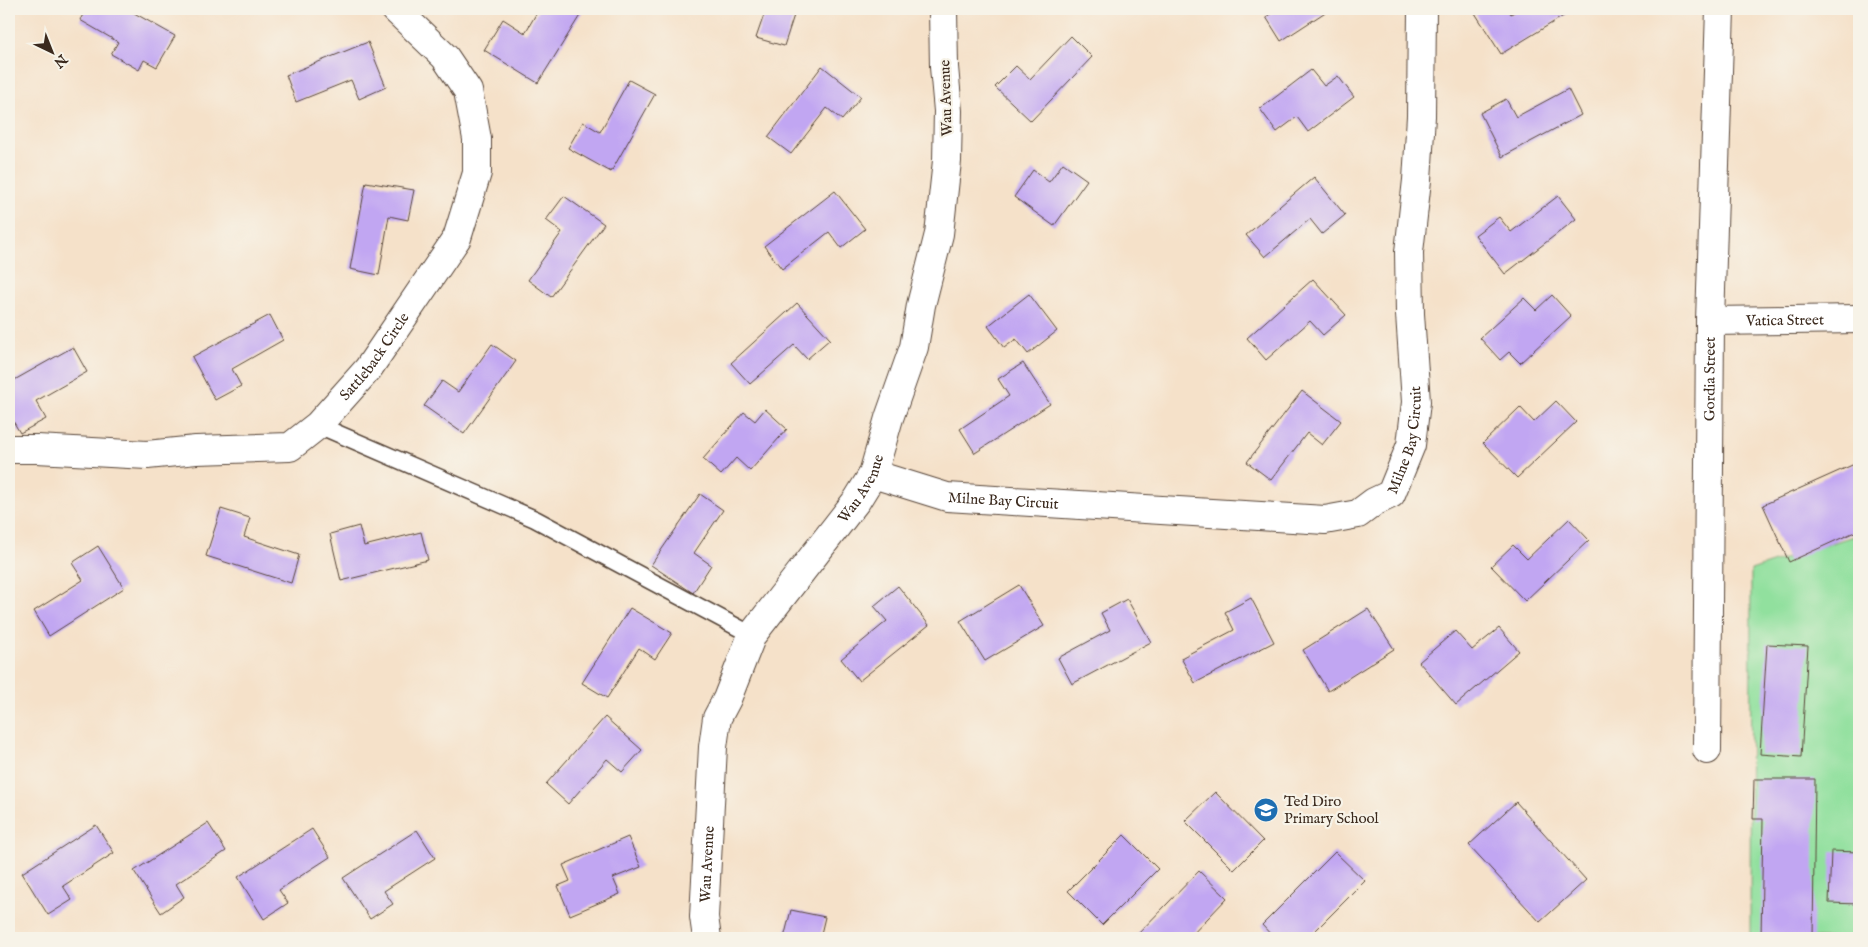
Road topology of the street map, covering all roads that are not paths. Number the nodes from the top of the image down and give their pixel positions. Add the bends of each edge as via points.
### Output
1 (395, 9) edge
2 (943, 9) edge
3 (1422, 9) edge
4 (1720, 9) edge
5 (1859, 319) edge
6 (1710, 321) junction
7 (318, 425) junction
8 (9, 449) edge
9 (873, 474) junction
10 (752, 635) junction
11 (1706, 750) dead end
12 (707, 938) edge

1 - 7 street, Sattleback Circle via 445,57 468,91 478,139 477,173 458,238 368,369
2 - 9 street, Wau Avenue via 948,111 939,234 914,347
3 - 9 street, Milne Bay Circuit via 1417,180 1409,252 1416,402 1411,445 1391,494 1358,514 1325,520 947,497
4 - 6 street, Gordia Street
5 - 6 street, Vatica Street
6 - 11 street, Gordia Street
7 - 8 street, Sattleback Circle via 290,447 147,455
7 - 10 lane via 535,519
9 - 10 street, Wau Avenue via 857,500
10 - 12 street, Wau Avenue via 717,718 704,917

